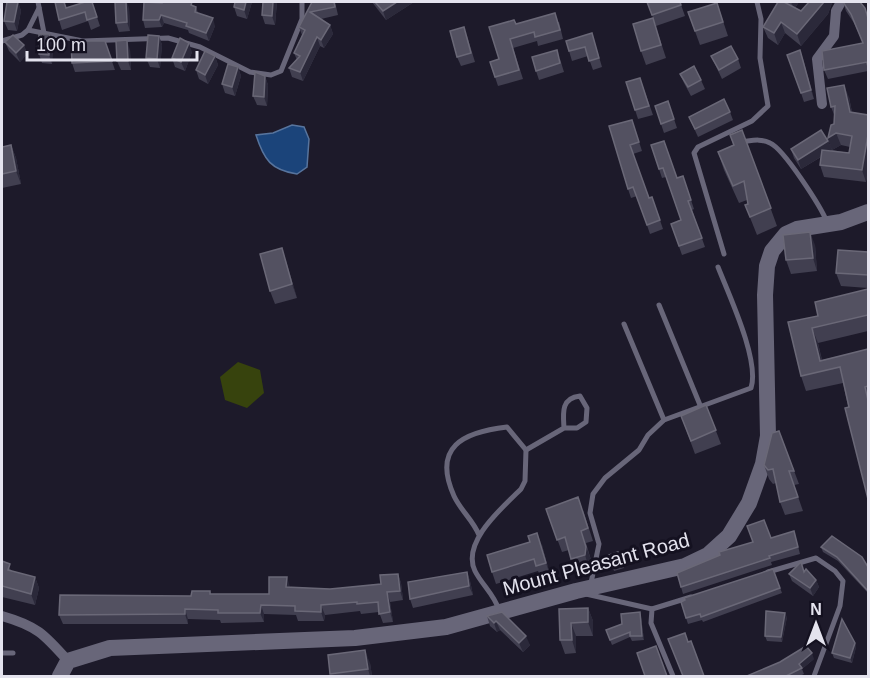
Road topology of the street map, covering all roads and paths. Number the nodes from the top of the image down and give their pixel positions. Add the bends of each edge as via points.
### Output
1 (38, 2) edge
2 (302, 2) edge
3 (756, 2) edge
4 (841, 2) edge
5 (39, 8) junction
6 (27, 30) junction
7 (44, 33) junction
8 (2, 40) edge
9 (822, 104) dead end
10 (747, 141) edge
11 (868, 212) edge
12 (828, 224) junction
13 (724, 254) dead end
14 (718, 267) dead end
15 (659, 305) dead end
16 (624, 324) dead end
17 (700, 405) junction
18 (664, 420) junction
19 (564, 428) junction
20 (526, 450) junction
21 (478, 535) junction
22 (764, 573) edge
23 (582, 589) junction
24 (697, 595) edge
25 (652, 609) junction
26 (499, 612) junction
27 (2, 616) edge
28 (2, 653) edge
29 (14, 653) dead end
30 (68, 661) junction
31 (60, 676) edge
32 (673, 676) edge
33 (814, 676) edge

1 - 5 lane
2 - 7 lane via 302,19 281,71 272,75 250,72 200,47 168,38 83,41
3 - 13 lane via 761,19 760,58 768,106 752,121 698,147 694,153
4 - 9 street via 836,11 834,36 817,59
5 - 6 lane
5 - 7 lane
6 - 7 lane
6 - 8 lane
10 - 12 lane via 761,140 775,146 821,206
11 - 12 street, Mount Pleasant Road
12 - 23 street, Mount Pleasant Road via 786,234 769,259 765,295 768,436 757,485 729,536 708,555 685,566
14 - 17 lane via 748,344 753,381 746,391
15 - 17 lane
16 - 18 lane
17 - 18 lane
18 - 23 lane via 593,494 590,513 599,544
19 - 19 lane via 577,428 586,422 587,408 579,396 566,402
19 - 20 lane
20 - 21 lane via 521,489
20 - 21 lane via 507,427 464,438 448,453 448,477 454,496 475,524
21 - 26 lane via 475,572
22 - 33 lane via 816,558 843,581 840,606
23 - 25 lane
23 - 26 street, Mount Pleasant Road
24 - 25 lane
25 - 32 lane via 651,623
26 - 30 street, Mount Pleasant Road via 446,627 389,635 110,648
27 - 30 street via 29,624 44,634
28 - 29 lane
30 - 31 street

